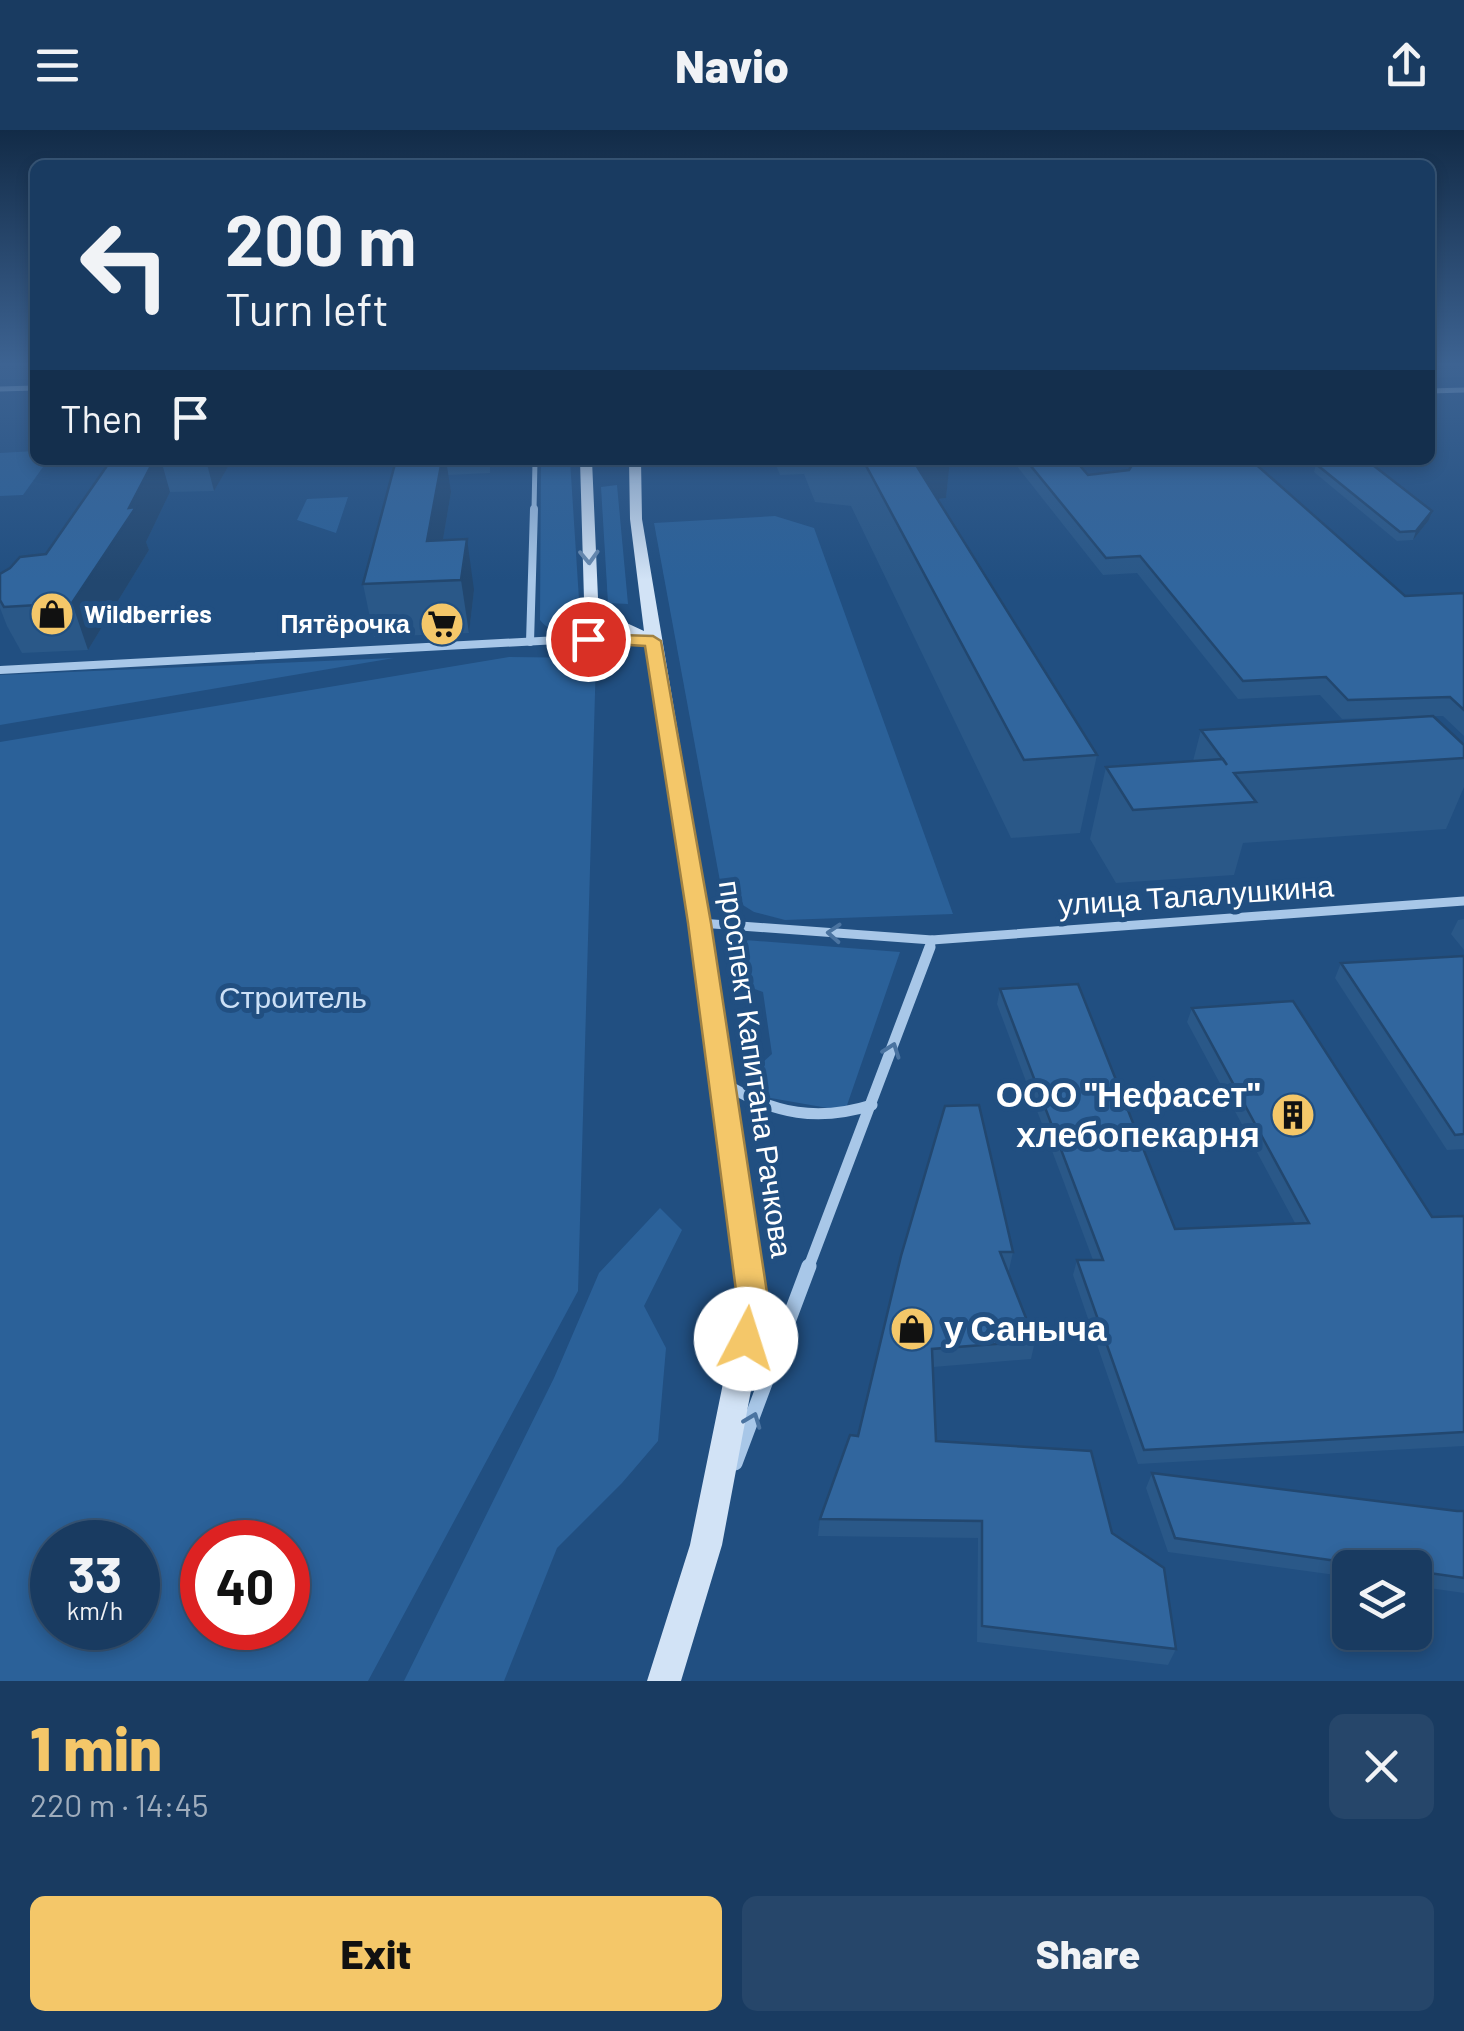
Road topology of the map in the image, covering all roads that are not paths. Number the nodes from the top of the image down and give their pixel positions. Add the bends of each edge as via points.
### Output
1 (535, 465) edge
2 (586, 465) edge
3 (635, 465) edge
4 (591, 599) junction
5 (563, 640) junction
6 (653, 641) junction
7 (530, 642) junction
8 (0, 670) edge
9 (1464, 901) edge
10 (700, 923) junction
11 (932, 940) junction
12 (722, 1081) junction
13 (872, 1104) junction
14 (713, 1509) junction
15 (664, 1681) edge

1 - 7 street
2 -> 4 street
3 - 6 street, проспект Капитана Рачкова
4 - 5 street via 584,624
4 - 6 street via 613,622
5 - 6 street
5 - 7 street
6 - 10 street, проспект Капитана Рачкова
7 - 8 street
9 - 11 street, улица Талалушкина
11 -> 10 street, улица Талалушкина
10 - 12 street, проспект Капитана Рачкова
13 -> 11 street
12 - 13 street via 786,1115 820,1118
12 - 14 street, проспект Капитана Рачкова via 753,1306
14 -> 13 street
14 - 15 street, проспект Капитана Рачкова

